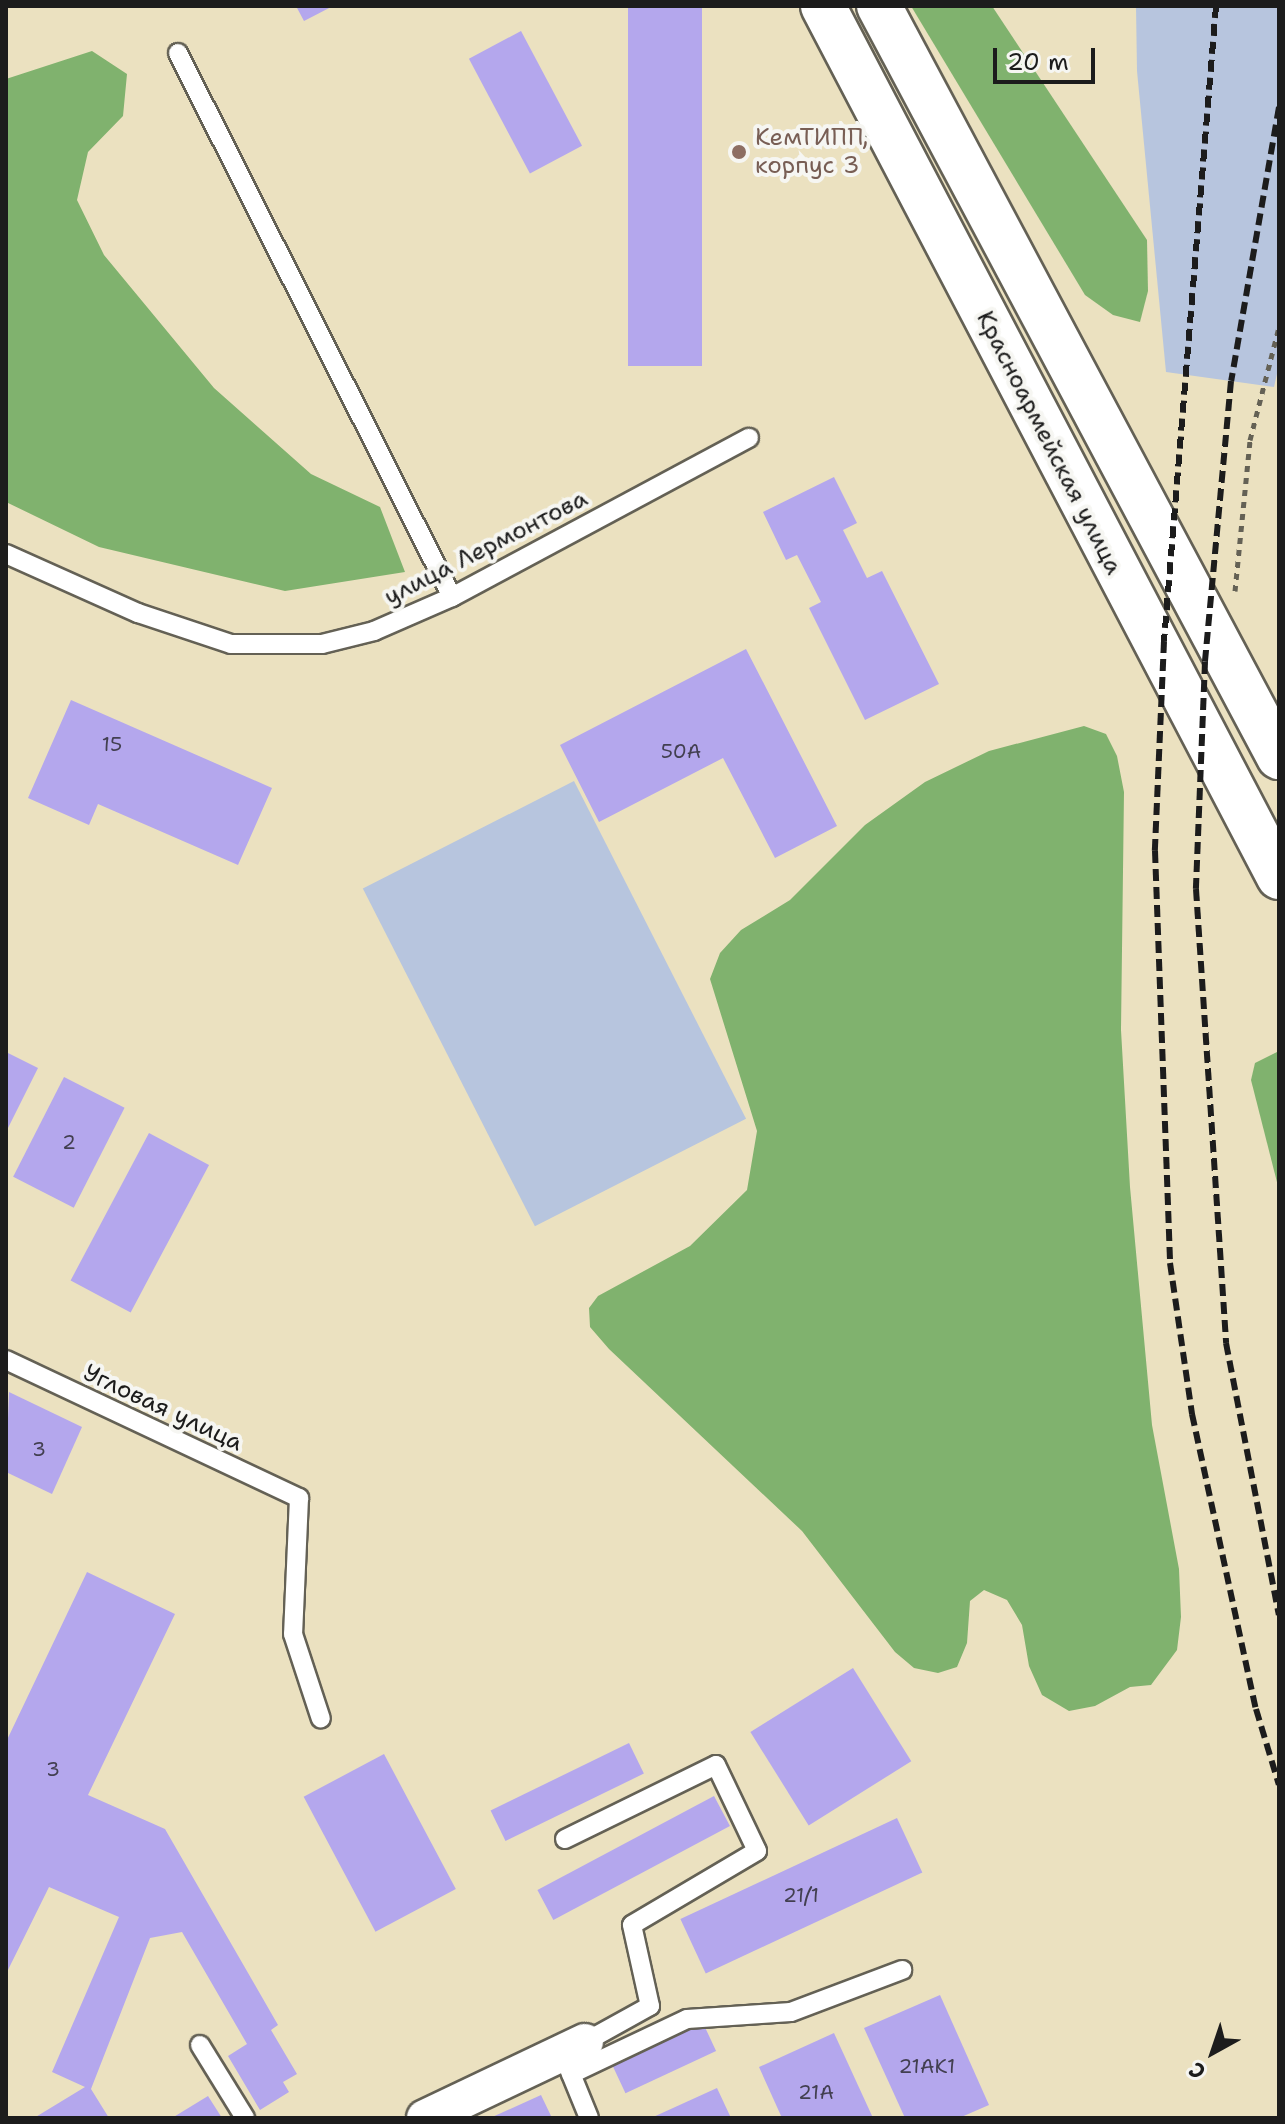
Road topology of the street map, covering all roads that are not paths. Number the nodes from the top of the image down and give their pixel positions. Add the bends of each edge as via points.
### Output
1 (823, 6) edge
2 (879, 6) edge
3 (178, 53) dead end
4 (749, 438) dead end
5 (6, 554) edge
6 (452, 597) junction
7 (1279, 757) edge
8 (1279, 877) edge
9 (6, 1360) edge
10 (321, 1719) dead end
11 (565, 1839) dead end
12 (902, 1970) dead end
13 (200, 2045) dead end
14 (573, 2057) junction
15 (245, 2118) edge
16 (425, 2118) edge
17 (589, 2118) edge

1 - 8 main road, Красноармейская улица
2 - 7 main road
3 - 6 lane
4 - 6 lane, улица Лермонтова
5 - 6 lane, улица Лермонтова via 138,613 231,644 322,644 374,631
9 - 10 lane, Угловая улица via 299,1498 293,1634
11 - 14 lane via 716,1765 757,1851 632,1925 650,2006
12 - 14 lane via 791,2012 687,2019
13 - 15 lane
14 - 16 street
14 - 17 lane

